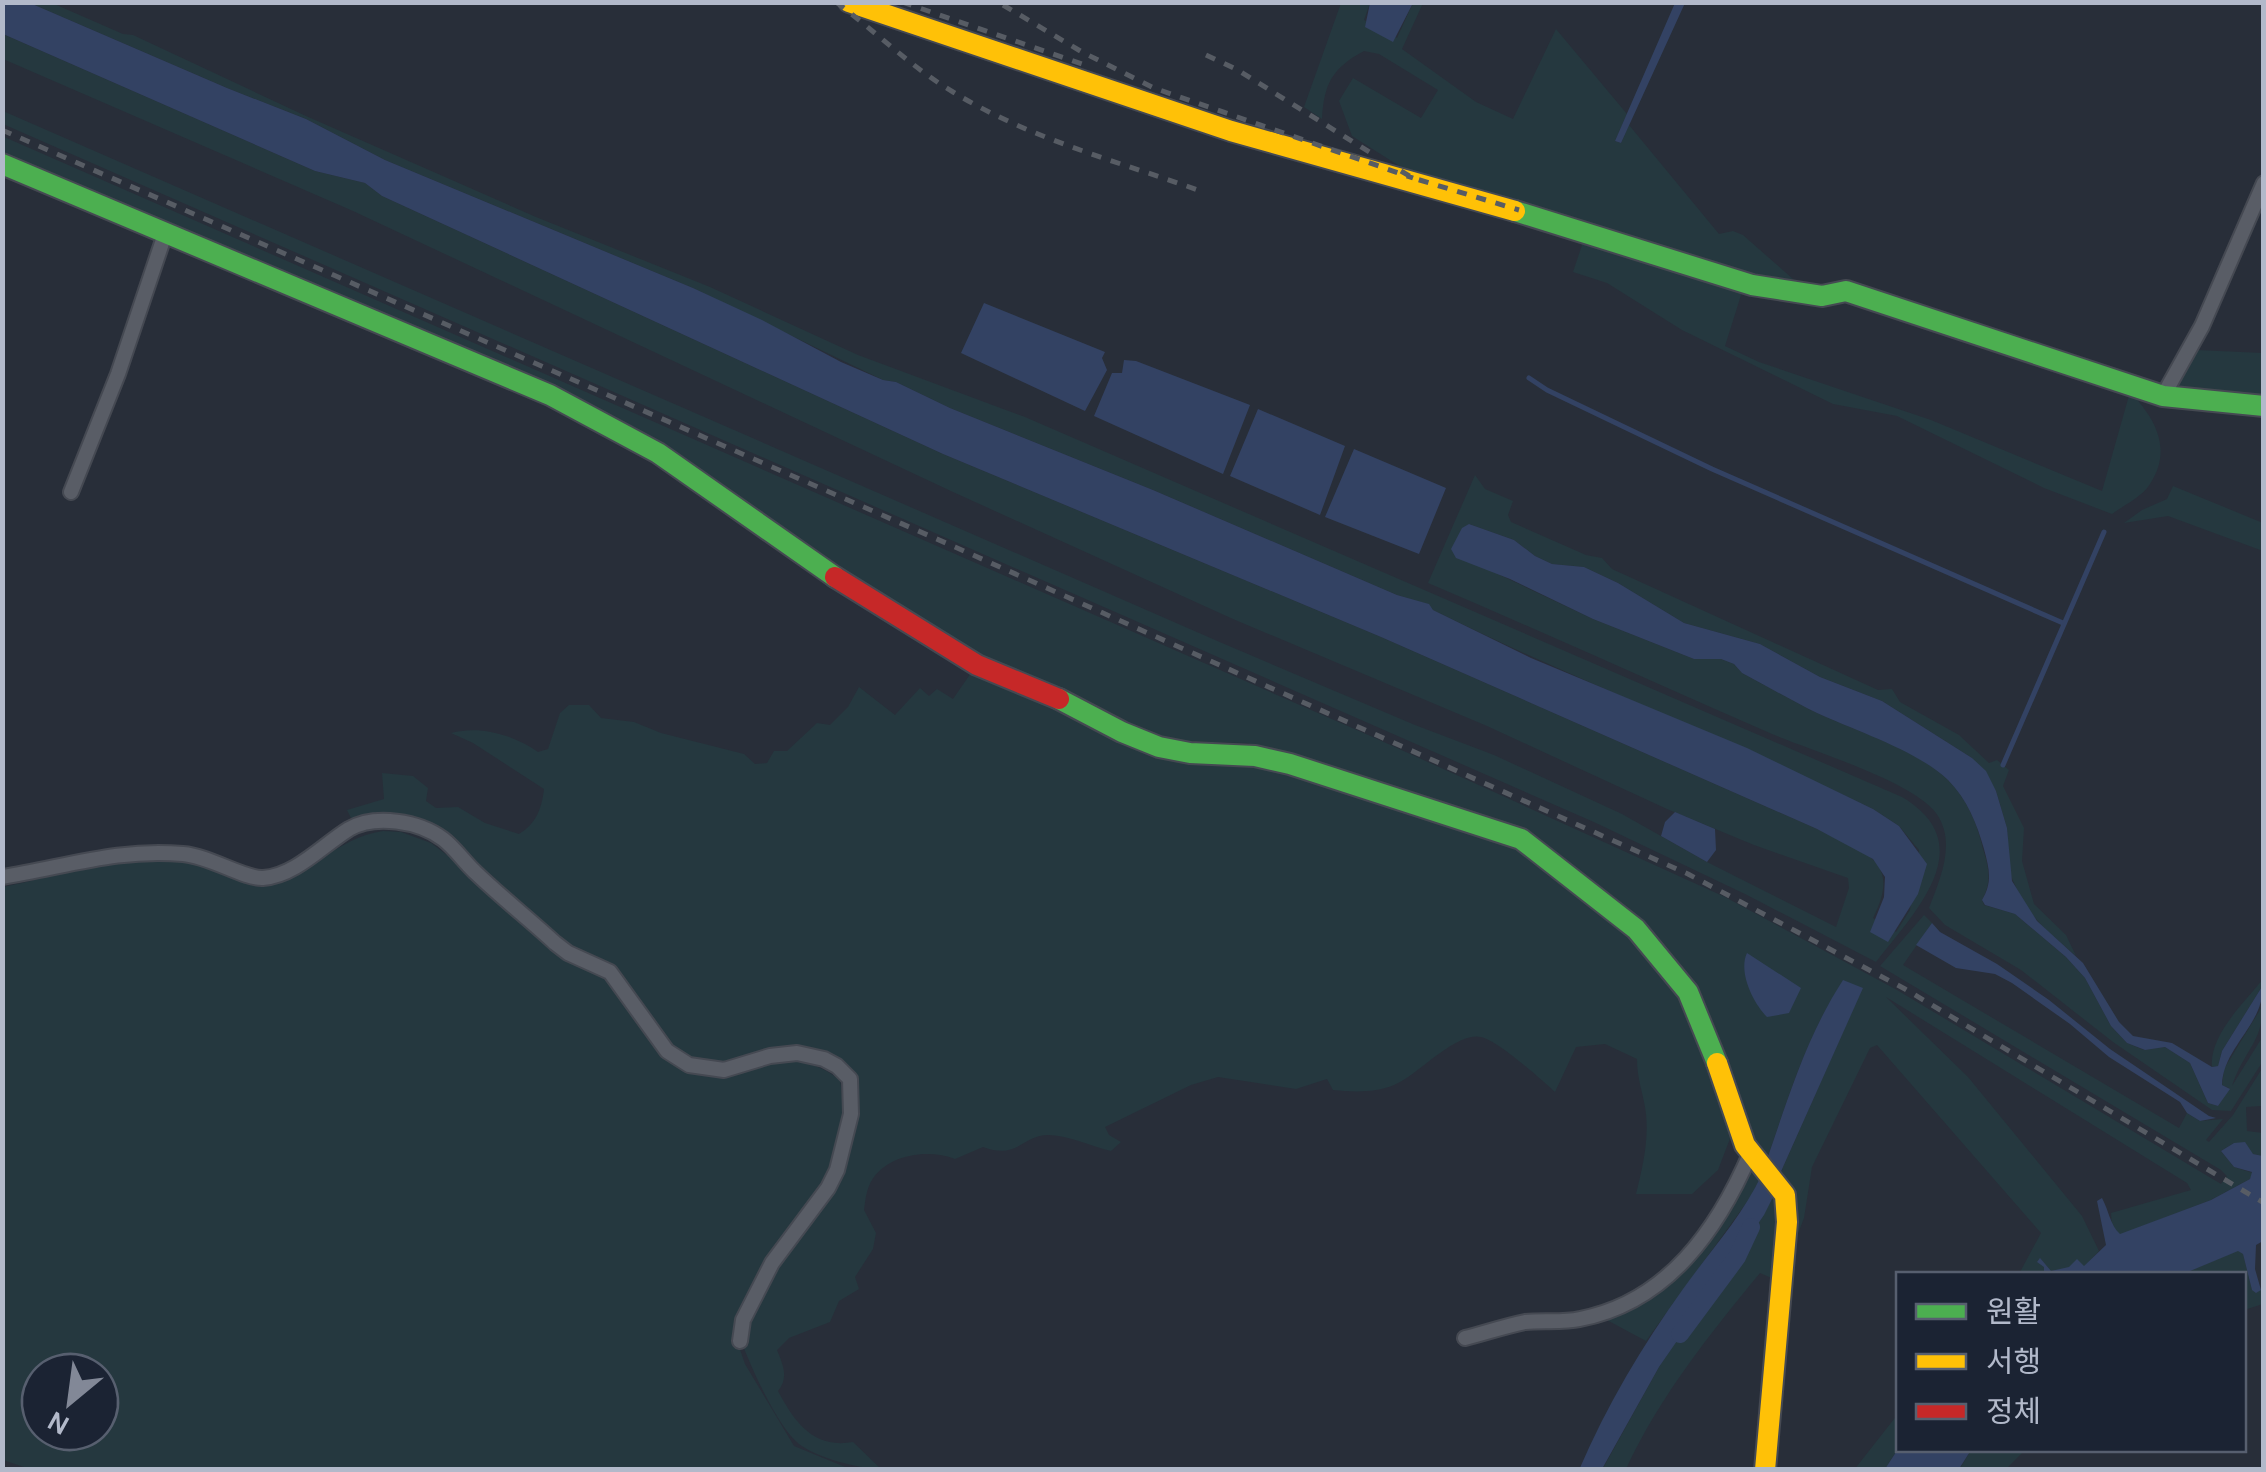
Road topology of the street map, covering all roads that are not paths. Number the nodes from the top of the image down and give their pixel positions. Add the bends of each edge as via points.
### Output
1 (848, 2) edge
2 (2, 164) edge
3 (2264, 183) edge
4 (166, 231) junction
5 (2163, 396) junction
6 (2264, 406) edge
7 (70, 492) dead end
8 (2, 877) edge
9 (1757, 1160) junction
10 (1465, 1338) dead end
11 (740, 1341) dead end
12 (1765, 1470) edge

1 - 5 main road via 1286,148 1572,227 1734,280 1817,296 1846,291
2 - 4 main road
3 - 5 street via 2202,326
4 - 7 street
4 - 9 main road via 605,423 956,653 1122,732 1190,753 1290,764 1521,839 1614,910 1672,970 1688,992 1738,1128
5 - 6 main road
8 - 11 street via 147,851 201,856 262,878 364,822 408,825 442,838 555,943 610,972 676,1059 724,1070 797,1053 838,1066 853,1095 837,1170 766,1273
9 - 10 street via 1699,1247 1640,1294 1578,1320 1524,1322
9 - 12 main road via 1785,1196 1787,1222

